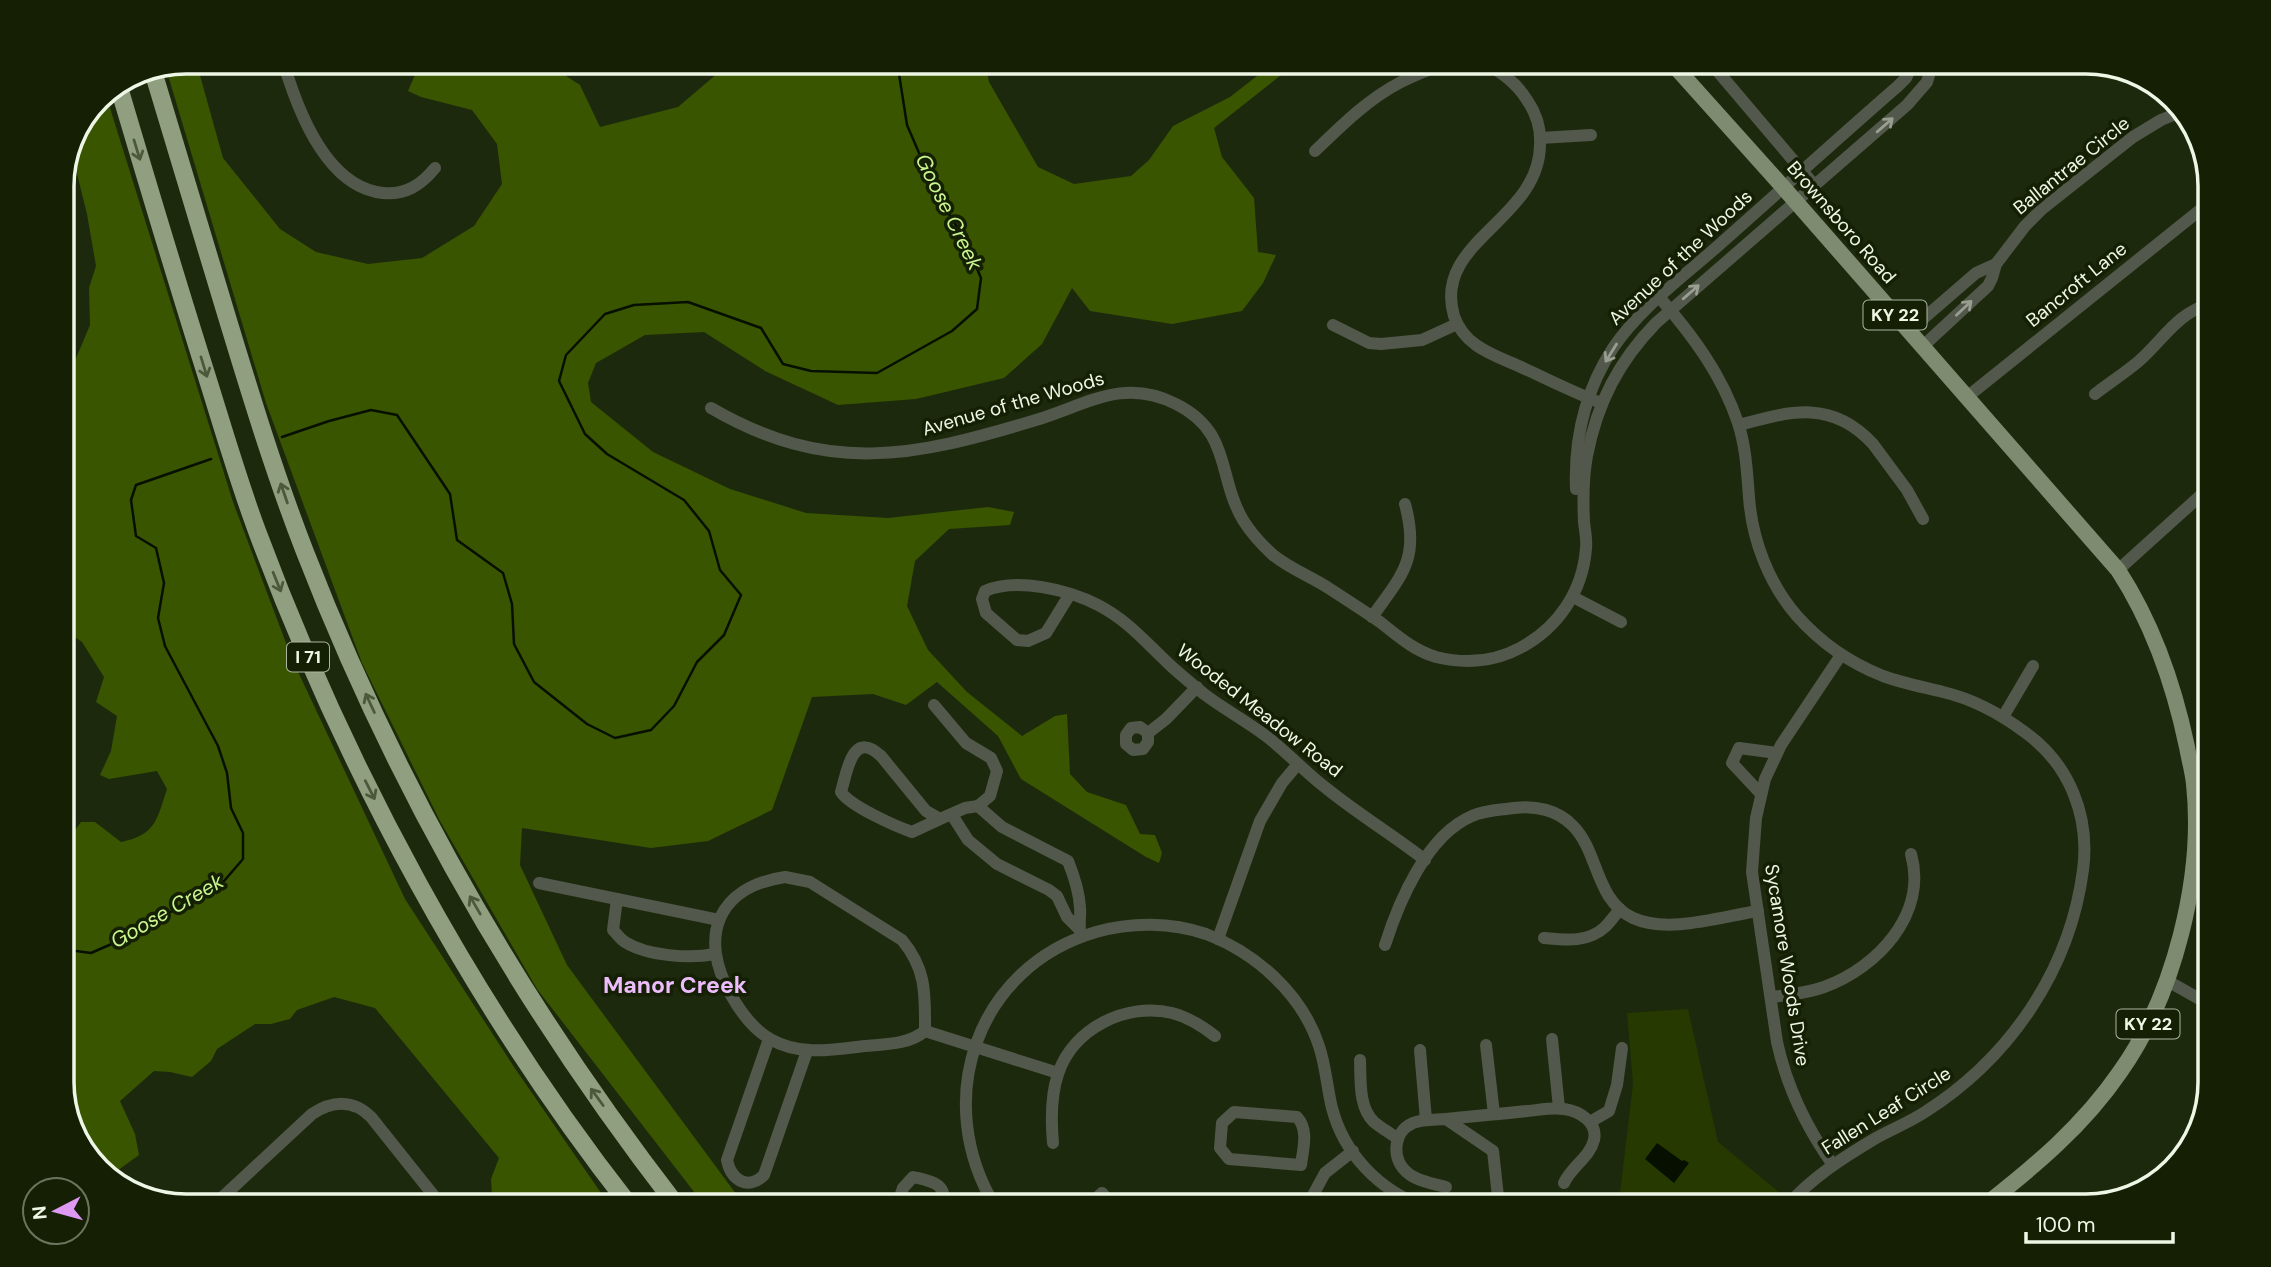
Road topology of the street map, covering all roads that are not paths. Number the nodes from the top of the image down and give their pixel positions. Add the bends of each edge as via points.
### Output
1 (287, 74) edge
2 (1422, 74) edge
3 (1502, 74) edge
4 (1683, 74) edge
5 (1720, 74) edge
6 (1908, 74) edge
7 (1929, 74) edge
8 (1907, 77) junction
9 (155, 79) edge
10 (1922, 88) junction
11 (121, 94) edge
12 (2173, 115) edge
13 (1591, 135) dead end
14 (1541, 138) junction
15 (1838, 138) junction
16 (1315, 151) dead end
17 (1852, 153) junction
18 (435, 168) dead end
19 (1801, 170) junction
20 (1815, 186) junction
21 (1783, 187) junction
22 (1796, 202) junction
23 (2197, 212) edge
24 (1996, 264) junction
25 (1660, 298) junction
26 (2197, 308) edge
27 (1671, 310) junction
28 (1457, 324) junction
29 (1333, 325) dead end
30 (1909, 331) junction
31 (1922, 347) junction
32 (2095, 394) dead end
33 (1587, 397) junction
34 (1967, 397) junction
35 (1601, 403) junction
36 (711, 408) dead end
37 (1739, 425) junction
38 (2197, 498) edge
39 (1405, 504) dead end
40 (1923, 519) dead end
41 (1584, 520) junction
42 (2118, 570) junction
43 (1070, 594) junction
44 (1573, 597) junction
45 (1372, 617) junction
46 (1621, 622) dead end
47 (1840, 655) junction
48 (2033, 666) dead end
49 (1197, 687) junction
50 (934, 705) dead end
51 (2003, 718) junction
52 (1148, 733) dead end
53 (1777, 753) junction
54 (1298, 764) junction
55 (2198, 770) edge
56 (1761, 794) junction
57 (978, 806) junction
58 (2198, 816) edge
59 (946, 817) junction
60 (1911, 854) dead end
61 (1425, 860) junction
62 (539, 883) dead end
63 (1077, 886) junction
64 (1057, 896) junction
65 (618, 899) junction
66 (1620, 909) junction
67 (1758, 911) junction
68 (719, 920) junction
69 (1080, 933) junction
70 (1544, 938) dead end
71 (1218, 939) junction
72 (1385, 945) dead end
73 (715, 954) junction
74 (2166, 981) junction
75 (1770, 996) junction
76 (2198, 998) edge
77 (925, 1031) junction
78 (1215, 1036) dead end
79 (769, 1039) junction
80 (1552, 1039) dead end
81 (1486, 1045) dead end
82 (975, 1047) junction
83 (1622, 1048) dead end
84 (1420, 1050) dead end
85 (807, 1051) junction
86 (1360, 1060) dead end
87 (1058, 1073) junction
88 (1559, 1108) junction
89 (1494, 1114) junction
90 (1446, 1119) junction
91 (1426, 1121) junction
92 (1590, 1122) junction
93 (1398, 1139) junction
94 (1053, 1143) dead end
95 (1353, 1151) junction
96 (1301, 1165) junction
97 (1833, 1165) junction
98 (1322, 1177) junction
99 (1564, 1183) dead end
100 (1446, 1187) dead end
101 (226, 1194) edge
102 (432, 1194) edge
103 (621, 1194) edge
104 (668, 1194) edge
105 (901, 1194) edge
106 (944, 1194) edge
107 (989, 1194) edge
108 (1313, 1194) edge
109 (1399, 1194) edge
110 (1498, 1194) edge
111 (1800, 1194) edge
112 (2000, 1194) edge

1 - 18 street via 315,138 353,183 373,191 401,192 420,184
2 - 16 street via 1395,85 1357,111
3 - 14 street via 1519,88 1535,115
4 - 21 main road, Brownsboro Road / KY 22
5 - 19 street
6 - 8 street
7 - 10 street
8 - 10 street
8 - 15 street, Avenue of the Woods
104 -> 9 highway, I 71 via 589,1086 512,968 427,819 368,699 305,552 269,451
17 -> 10 street, Avenue of the Woods
11 -> 103 highway, I 71 via 237,471 313,668 372,795 491,1007
12 - 24 street, Ballantrae Circle via 2133,137 2042,209
13 - 14 street
14 - 28 street via 1539,160 1528,188 1465,255 1455,273 1452,299
15 - 17 street
15 - 19 street, Avenue of the Woods
17 - 20 street, Avenue of the Woods
19 - 20 street
19 - 21 street, Avenue of the Woods
20 - 22 street, Avenue of the Woods
21 - 22 main road, Brownsboro Road / KY 22
21 - 25 street, Avenue of the Woods
27 -> 22 street, Avenue of the Woods
22 - 30 main road, Brownsboro Road / KY 22
23 - 34 street, Bancroft Lane
24 - 30 street, Ballantrae Circle via 1976,273
31 -> 24 street, Ballantrae Circle via 1987,286
25 - 27 street, Fallen Leaf Circle
25 -> 33 street, Avenue of the Woods via 1626,331
26 - 32 street
27 - 35 street, Avenue of the Woods via 1637,342
27 - 37 street, Fallen Leaf Circle via 1713,367
28 - 29 street via 1422,341 1381,344
28 - 33 street via 1483,350
30 - 31 main road, Brownsboro Road / KY 22
31 - 34 main road, Brownsboro Road / KY 22
33 - 35 street
33 - 41 street, Avenue of the Woods via 1575,468
34 - 42 main road, Brownsboro Road / KY 22
35 - 41 street, Avenue of the Woods via 1584,476
36 - 45 street, Avenue of the Woods via 792,444 868,455 950,444 1112,393 1158,396 1184,408 1208,431 1221,453 1243,520 1258,540 1273,555
37 - 40 street via 1798,411 1840,420 1873,444
37 - 47 street, Fallen Leaf Circle via 1751,514 1766,566 1788,606
38 - 42 street
39 - 45 street via 1412,544 1407,565
41 - 44 street, Avenue of the Woods via 1586,549
42 - 55 main road, KY 22 via 2160,651
43 - 43 street, Wooded Meadow Road via 1006,585 985,591 982,599 986,613 1017,640 1028,641 1045,633
43 - 49 street, Wooded Meadow Road via 1128,623
44 - 45 street, Avenue of the Woods via 1534,640 1483,660 1433,656
44 - 46 street
47 - 51 street, Fallen Leaf Circle via 1886,677 1959,696
47 - 53 street, Sycamore Woods Drive
48 - 51 street
49 - 52 street
49 - 54 street, Wooded Meadow Road
50 - 57 street via 966,743 995,765 990,796
51 - 97 street, Fallen Leaf Circle via 2051,755 2073,789 2085,853 2071,925 2040,994 1997,1054 1925,1112
53 - 56 street, Sycamore Woods Drive
53 - 56 street via 1739,748 1732,763
54 - 61 street, Wooded Meadow Road
54 - 71 street via 1260,821
56 - 67 street, Sycamore Woods Drive via 1752,855
57 - 59 street
57 - 63 street via 1002,827 1068,861
58 - 74 main road, KY 22 via 2182,932
59 - 59 street via 926,811 873,749 852,754 841,792 846,800 912,832
59 - 64 street via 997,864
60 - 75 street via 1912,900 1877,954 1849,976 1822,988
61 - 66 street via 1444,834 1473,815 1523,807 1544,809 1564,817 1577,830 1604,889
61 - 72 street
62 - 65 street
63 - 64 street via 1067,887
63 - 69 street
64 - 69 street
65 - 68 street
65 - 73 street via 613,930 622,941 675,955
66 - 67 street via 1661,926
66 - 70 street via 1603,929 1588,936
67 - 75 street, Sycamore Woods Drive
68 - 73 street
68 - 77 street via 728,904 753,885 785,877 810,882 899,937 911,951 923,976
69 - 71 street via 1151,925
69 - 82 street via 1017,977 995,1004
71 - 95 street via 1261,965 1298,1005 1319,1045 1332,1108
73 - 79 street via 737,1004
74 - 76 street
74 - 112 main road, KY 22 via 2150,1020 2103,1096 2035,1167
75 - 97 street, Sycamore Woods Drive via 1790,1088
77 - 82 street
77 - 85 street via 902,1042
78 - 87 street via 1172,1013 1128,1013 1086,1034
79 - 85 street
79 - 85 street via 727,1160 735,1179 745,1183 764,1175
80 - 88 street
81 - 89 street
82 - 87 street
82 - 107 street via 967,1090 967,1127 976,1165
83 - 92 street via 1609,1111
84 - 91 street
86 - 93 street via 1367,1113
87 - 94 street
88 - 89 street
88 - 92 street
89 - 90 street
90 - 91 street
90 - 110 street via 1493,1151
91 - 93 street via 1407,1126
92 - 99 street via 1594,1141
93 - 100 street via 1396,1155 1402,1168
95 - 98 street
95 - 109 street via 1360,1163
96 - 96 street via 1229,1159 1220,1149 1222,1123 1234,1112 1297,1117 1305,1132
96 - 98 street
97 - 111 street, Fallen Leaf Circle
98 - 108 street
101 - 102 street via 312,1114 345,1103 371,1117
105 - 106 street via 913,1177 938,1183

